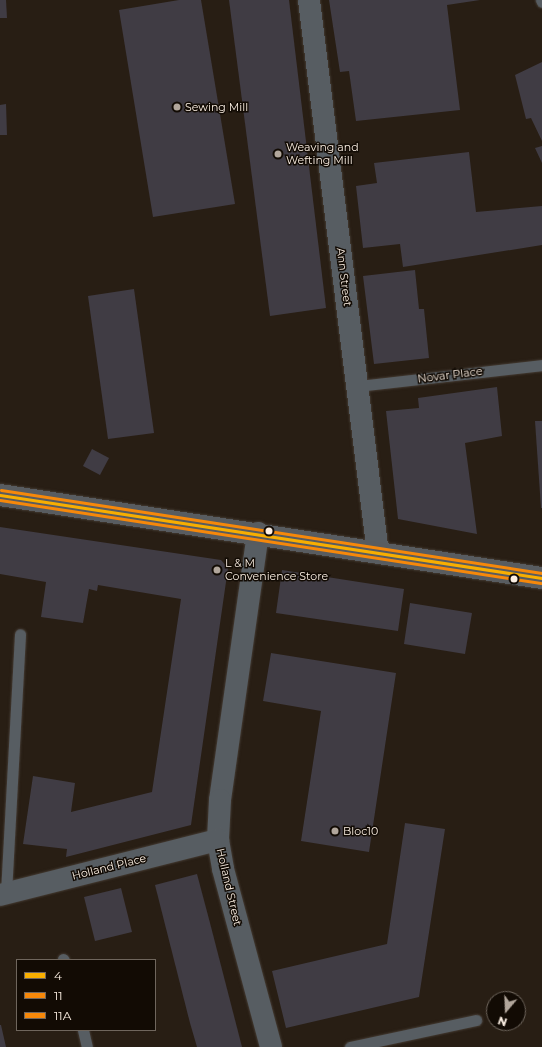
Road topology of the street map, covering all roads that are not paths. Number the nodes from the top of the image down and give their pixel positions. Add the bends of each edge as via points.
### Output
1 (310, 0) edge
2 (542, 364) edge
3 (358, 386) junction
4 (0, 494) edge
5 (258, 533) junction
6 (378, 553) junction
7 (542, 578) edge
8 (20, 634) dead end
9 (218, 840) junction
10 (3, 894) edge
11 (476, 1020) dead end
12 (83, 1031) edge
13 (87, 1047) edge
14 (271, 1047) edge
15 (350, 1047) edge

1 - 3 street, Ann Street
2 - 3 lane, Novar Place
3 - 6 street, Ann Street
4 - 5 main road
5 - 6 main road
5 - 9 street, Holland Street via 220,800
6 - 7 main road
8 - 10 lane
9 - 10 street, Holland Place
9 - 14 street, Holland Street via 223,869
11 - 15 lane
12 - 13 lane

